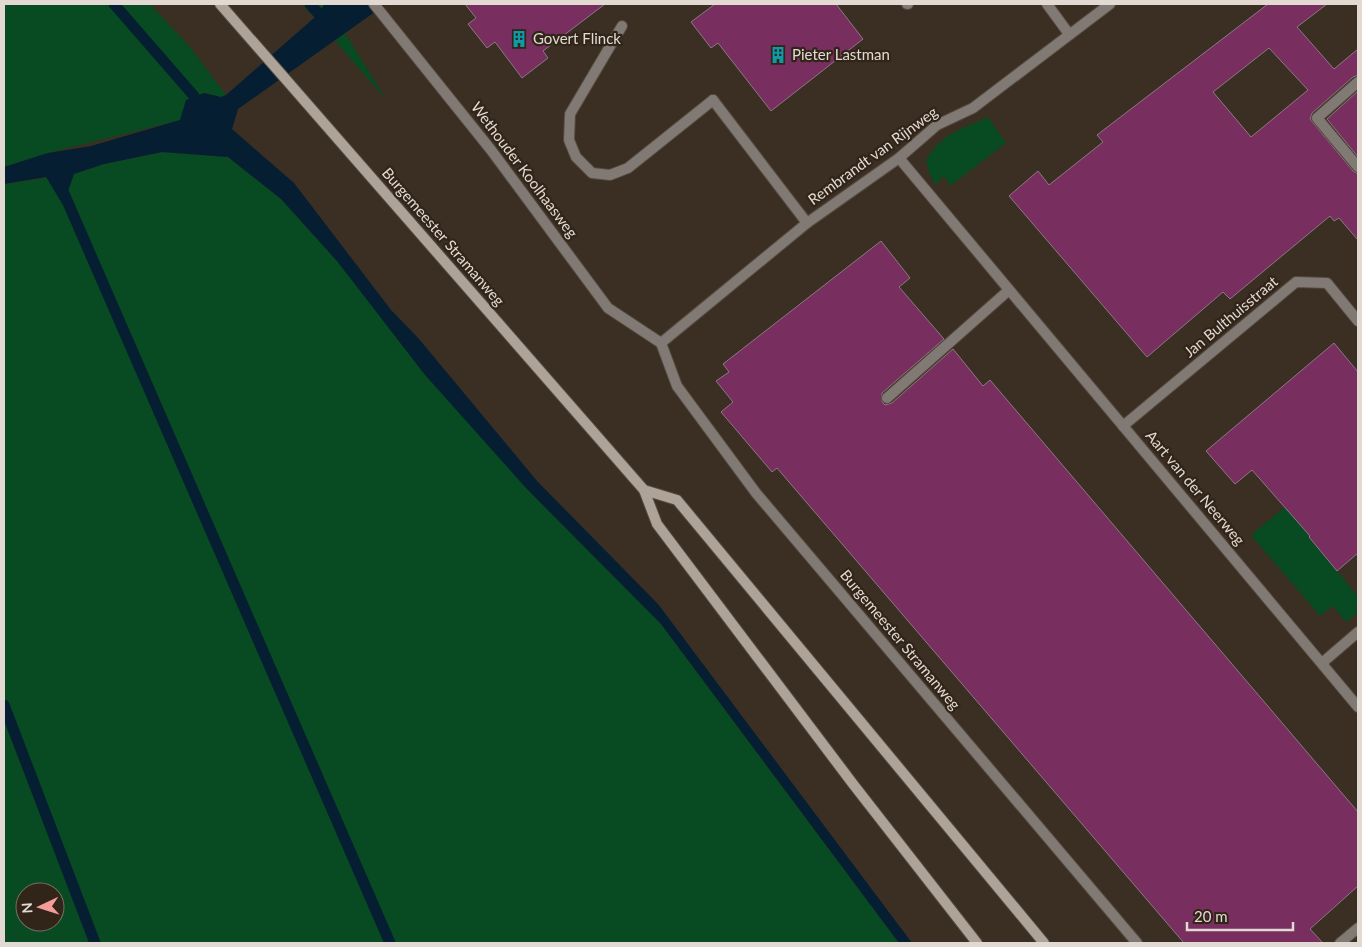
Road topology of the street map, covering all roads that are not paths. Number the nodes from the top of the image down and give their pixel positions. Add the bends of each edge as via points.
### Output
1 (220, 4) edge
2 (374, 4) edge
3 (1047, 4) edge
4 (1110, 4) edge
5 (622, 26) dead end
6 (1069, 34) junction
7 (1358, 82) edge
8 (899, 158) junction
9 (1358, 167) edge
10 (807, 223) junction
11 (1009, 290) junction
12 (1358, 321) edge
13 (661, 342) junction
14 (887, 398) dead end
15 (1123, 426) junction
16 (644, 490) junction
17 (1358, 632) edge
18 (1322, 663) junction
19 (1358, 706) edge
20 (1358, 928) edge
21 (977, 943) edge
22 (1044, 943) edge
23 (1137, 943) edge
24 (1340, 943) edge

1 - 16 main road, Burgemeester Stramanweg
2 - 13 street, Wethouder Koolhaasweg via 491,150 608,308
3 - 6 street
4 - 6 street, Rembrandt van Rijnweg
5 - 10 street via 570,114 569,140 576,157 592,173 610,175 628,168 713,100
6 - 8 street, Rembrandt van Rijnweg via 973,108 937,125
7 - 9 street via 1317,118
8 - 10 street, Rembrandt van Rijnweg
8 - 11 street, Aart van der Neerweg
10 - 13 street, Rembrandt van Rijnweg
11 - 14 street
11 - 15 street, Aart van der Neerweg
12 - 15 street, Jan Bulthuisstraat via 1327,283 1296,282
13 - 23 street, Burgemeester Stramanweg via 678,386 756,493
15 - 18 street, Aart van der Neerweg
16 - 21 main road, Burgemeester Stramanweg via 657,524
16 - 22 main road via 677,500
17 - 18 street
18 - 19 street, Aart van der Neerweg
20 - 24 street

